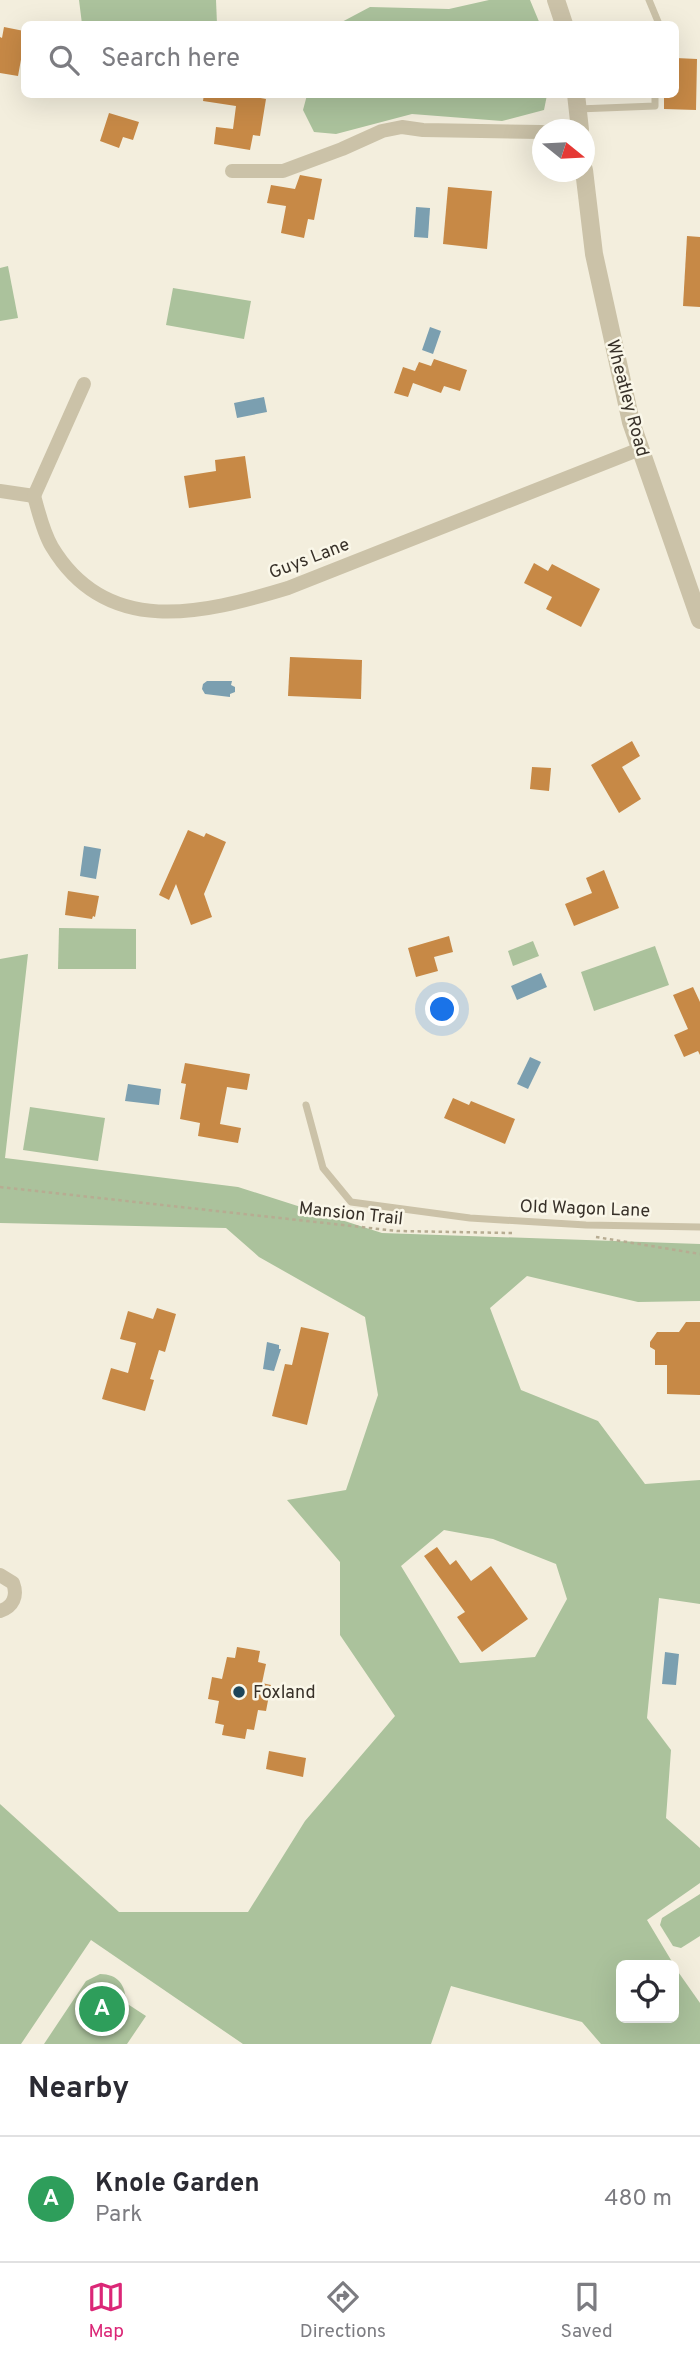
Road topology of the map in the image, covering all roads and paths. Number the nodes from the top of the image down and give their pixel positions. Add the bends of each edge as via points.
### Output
1 (556, 0) edge
2 (649, 0) edge
3 (563, 21) edge
4 (658, 21) edge
5 (655, 98) edge
6 (577, 102) edge
7 (532, 132) edge
8 (232, 171) dead end
9 (585, 182) edge
10 (84, 384) dead end
11 (640, 449) junction
12 (0, 491) edge
13 (34, 496) junction
14 (700, 620) edge
15 (306, 1105) dead end
16 (0, 1187) edge
17 (700, 1227) edge
18 (521, 1233) dead end
19 (590, 1236) dead end
20 (700, 1254) edge
21 (0, 1575) edge
22 (0, 1611) edge

1 - 3 street
2 - 4 lane
5 - 6 lane via 655,106
7 - 8 street via 402,127 284,171
9 - 11 street, Wheatley Road via 594,254
10 - 13 street
11 - 13 street, Guys Lane via 288,588 237,604 184,612 123,607 87,589 51,546
11 - 14 street, Wheatley Road
12 - 13 street
15 - 17 lane, Old Wagon Lane via 323,1168 351,1202 470,1218
16 - 18 path, Mansion Trail via 397,1231
19 - 20 path
21 - 22 street via 12,1583 15,1595 10,1606

